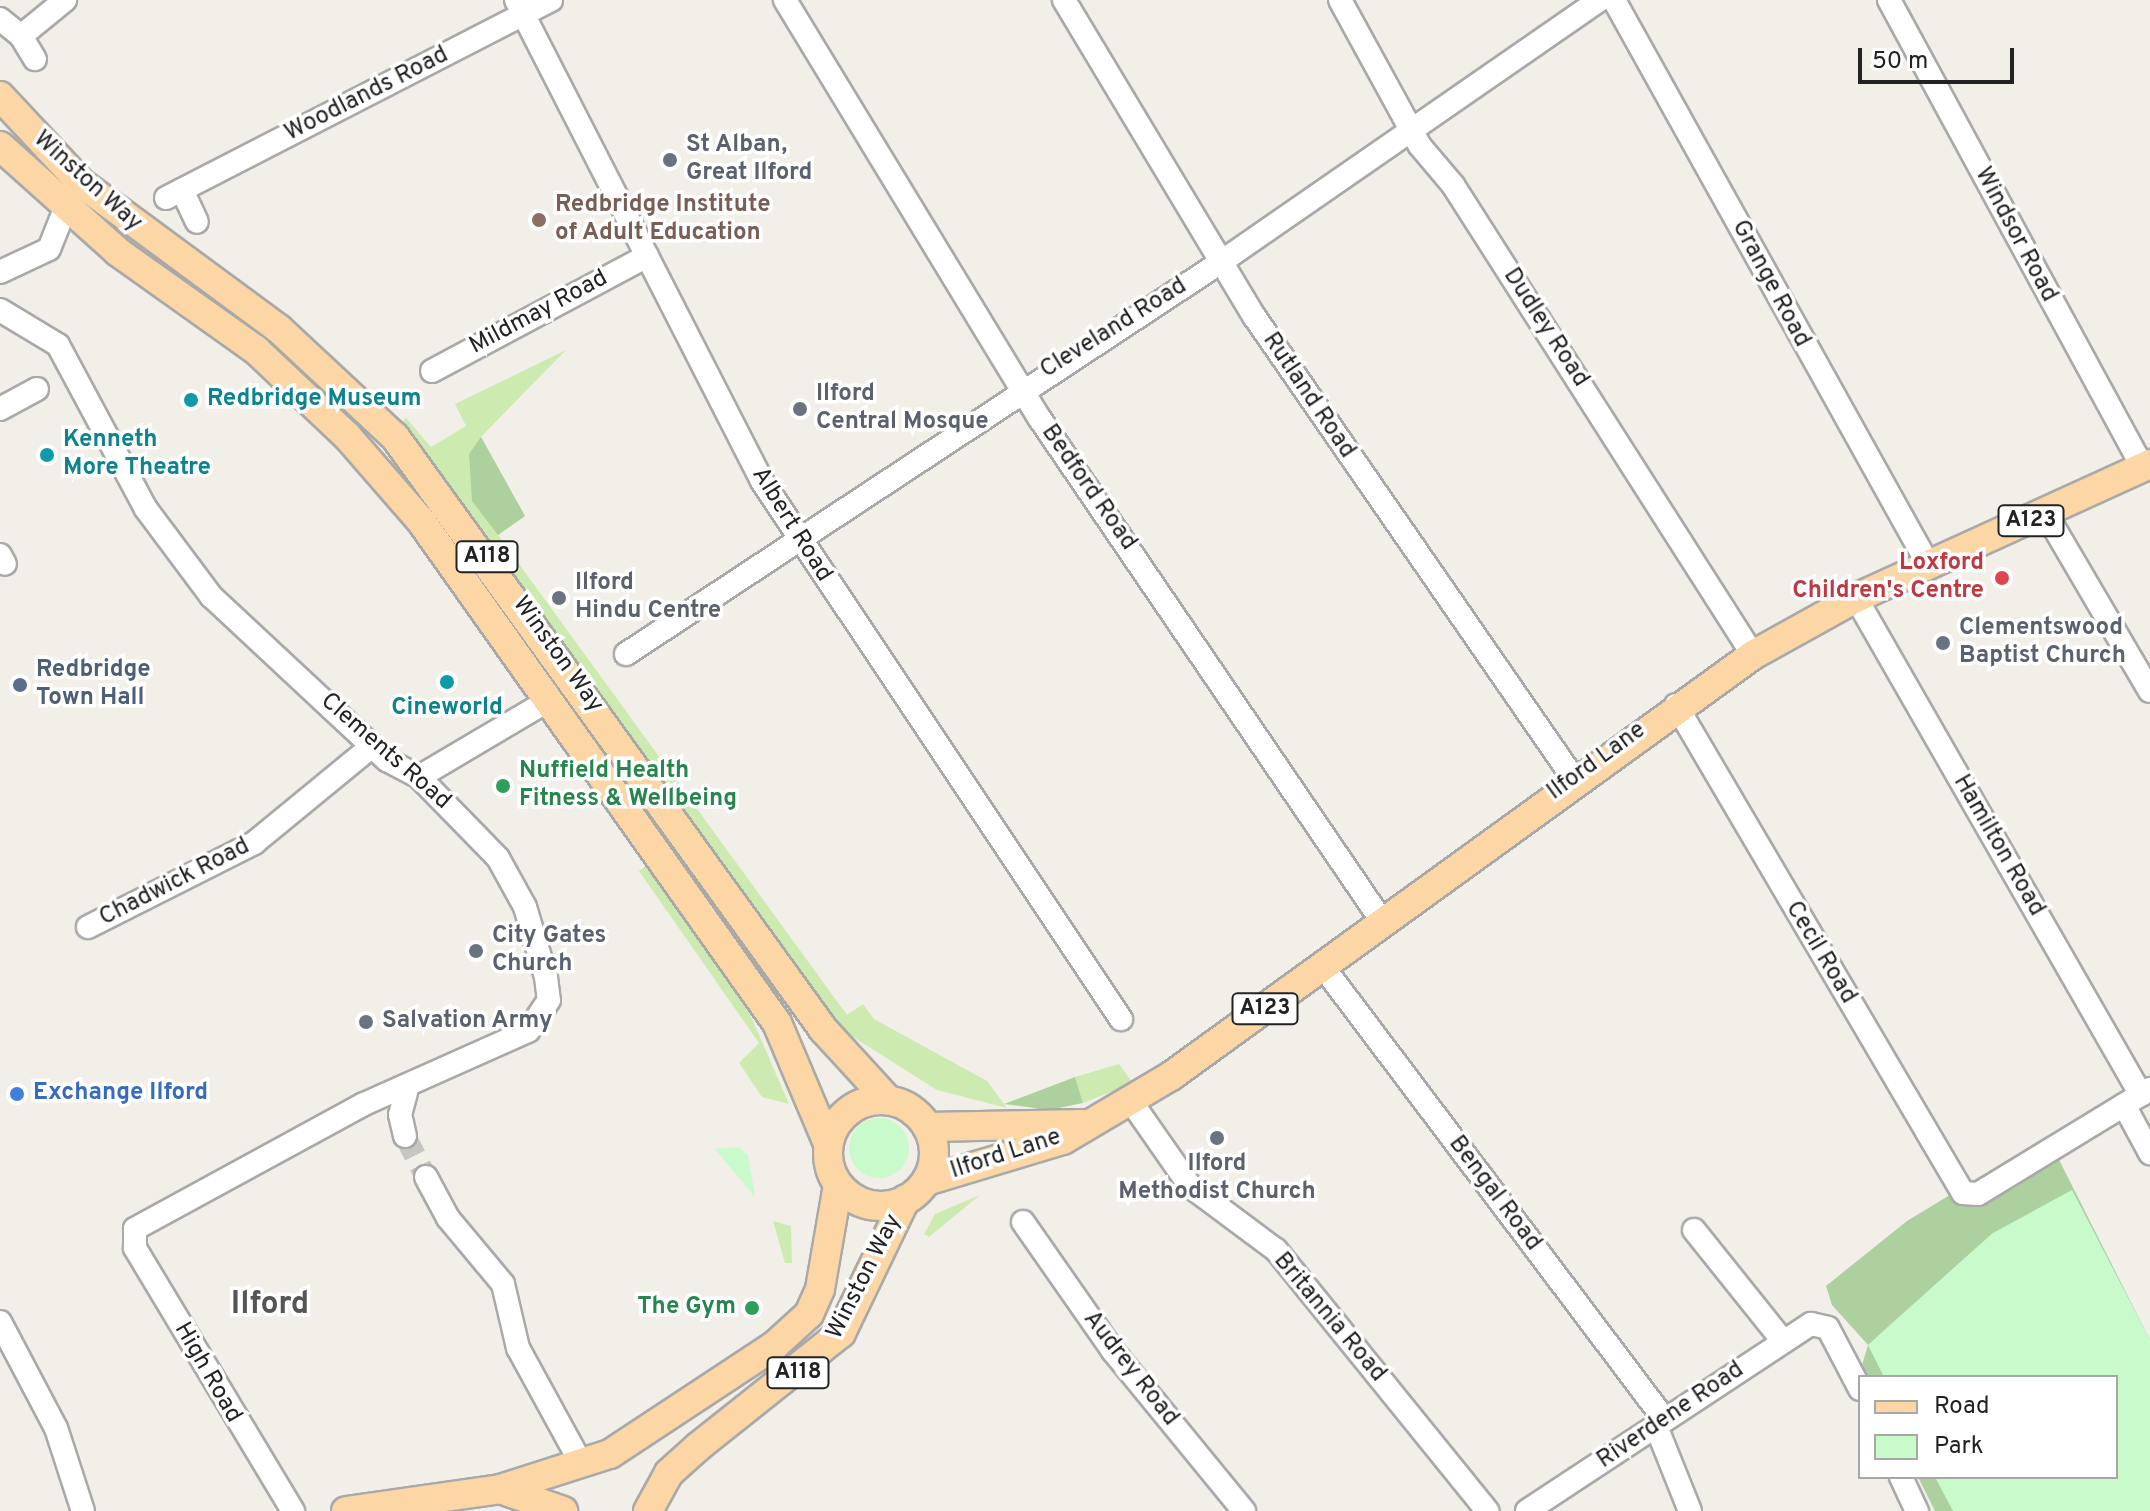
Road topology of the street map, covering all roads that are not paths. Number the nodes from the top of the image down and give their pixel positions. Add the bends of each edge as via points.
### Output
1 (65, 0) edge
2 (551, 0) edge
3 (785, 0) edge
4 (1064, 0) edge
5 (1340, 0) edge
6 (1599, 0) edge
7 (1614, 0) edge
8 (1889, 0) edge
9 (519, 7) edge
10 (0, 19) edge
11 (21, 36) junction
12 (35, 59) dead end
13 (0, 96) edge
14 (1415, 127) junction
15 (0, 146) edge
16 (65, 209) junction
17 (197, 222) dead end
18 (647, 256) junction
19 (1221, 262) junction
20 (0, 272) edge
21 (0, 310) edge
22 (432, 371) dead end
23 (1021, 387) junction
24 (37, 389) dead end
25 (0, 409) edge
26 (2147, 466) edge
27 (2046, 514) junction
28 (796, 537) junction
29 (1929, 566) junction
30 (1856, 598) junction
31 (626, 654) dead end
32 (1753, 655) junction
33 (2150, 691) edge
34 (549, 700) junction
35 (1676, 705) junction
36 (372, 746) junction
37 (419, 777) junction
38 (1574, 779) junction
39 (1384, 924) junction
40 (88, 927) dead end
41 (1324, 968) junction
42 (1121, 1019) dead end
43 (406, 1092) junction
44 (2138, 1096) edge
45 (888, 1100) junction
46 (1130, 1100) junction
47 (1083, 1124) junction
48 (927, 1127) junction
49 (405, 1136) tunnel mouth
50 (828, 1144) junction
51 (2150, 1153) edge
52 (426, 1177) tunnel mouth
53 (926, 1181) junction
54 (838, 1185) junction
55 (905, 1200) junction
56 (1023, 1222) dead end
57 (135, 1229) joint
58 (1694, 1230) dead end
59 (0, 1322) edge
60 (1782, 1340) junction
61 (1858, 1385) edge
62 (1660, 1423) junction
63 (582, 1465) junction
64 (1902, 1479) edge
65 (500, 1489) junction
66 (83, 1511) edge
67 (293, 1511) edge
68 (346, 1511) edge
69 (563, 1511) edge
70 (648, 1511) edge
71 (1244, 1511) edge
72 (1487, 1511) edge
73 (1527, 1511) edge
74 (1690, 1511) edge
75 (1917, 1511) edge

1 - 11 street
2 - 9 street, Woodlands Road
3 - 23 street, Bedford Road
4 - 19 street, Rutland Road
5 - 14 street, Dudley Road
6 - 14 street, Cleveland Road
7 - 29 street, Grange Road
8 - 26 street, Windsor Road
9 - 17 street, Woodlands Road via 174,194
9 - 18 street, Albert Road
10 - 11 street
11 - 12 street
13 - 45 main road, Winston Way / A118 via 81,183 279,329 395,437 823,1029
14 - 19 street, Cleveland Road
14 - 32 street, Dudley Road via 1420,146 1453,185
15 - 16 main road, Winston Way / A118
16 - 20 street via 49,249
16 - 34 main road, Winston Way / A118 via 213,314 347,436 421,521
18 - 22 street, Mildmay Road
18 - 28 street, Albert Road
19 - 23 street, Cleveland Road
19 - 38 street, Rutland Road
21 - 36 street, Clements Road via 41,330 76,370 146,509 183,563
23 - 28 street, Cleveland Road
23 - 39 street, Bedford Road
24 - 25 street
26 - 27 main road, Ilford Lane / A123
27 - 29 main road, Ilford Lane / A123
27 - 33 street
28 - 31 street, Cleveland Road
28 - 42 street, Albert Road
29 - 30 main road, Ilford Lane / A123
30 - 32 main road, Ilford Lane / A123
30 - 44 street, Hamilton Road
32 - 35 main road, Ilford Lane / A123
34 - 37 street
34 - 50 main road, Winston Way / A118 via 777,1023
35 - 38 main road, Ilford Lane / A123
35 - 44 street, Cecil Road via 1955,1186 1970,1194
36 - 37 street, Clements Road
36 - 40 street, Chadwick Road via 254,843
37 - 43 street, Clements Road via 498,858 518,893 549,1000 528,1031
38 - 39 main road, Ilford Lane / A123
39 - 41 main road, Ilford Lane / A123
41 - 46 main road, Ilford Lane / A123
41 - 62 street, Bengal Road
43 - 49 street via 400,1115
43 - 57 street, Clements Road via 364,1104
44 - 51 street, Hamilton Road
45 - 48 main road, A118
45 - 50 main road via 852,1108
46 - 47 main road, Ilford Lane / A123
46 - 72 street, Britannia Road via 1190,1186 1276,1250
47 - 48 main road, Ilford Lane / A123
47 - 53 main road, Ilford Lane / A123 via 1063,1140
48 - 53 main road via 934,1156
50 - 54 main road, A118
52 - 63 street via 448,1218 503,1284 521,1356
53 - 55 main road, A118
54 - 55 main road via 876,1205
54 - 63 main road, Winston Way / A118 via 830,1252 809,1314 635,1441
55 - 70 main road, Winston Way / A118 via 841,1333 669,1473
56 - 71 street, Audrey Road via 1113,1351
57 - 67 street, High Road via 135,1248
58 - 60 street
59 - 66 street via 56,1428
60 - 61 street, Riverdene Road via 1817,1323 1828,1328
60 - 62 street, Riverdene Road
62 - 73 street, Riverdene Road
62 - 74 street, Bengal Road
63 - 65 main road, A118
64 - 75 street
65 - 68 main road, A118
65 - 69 main road, A118

